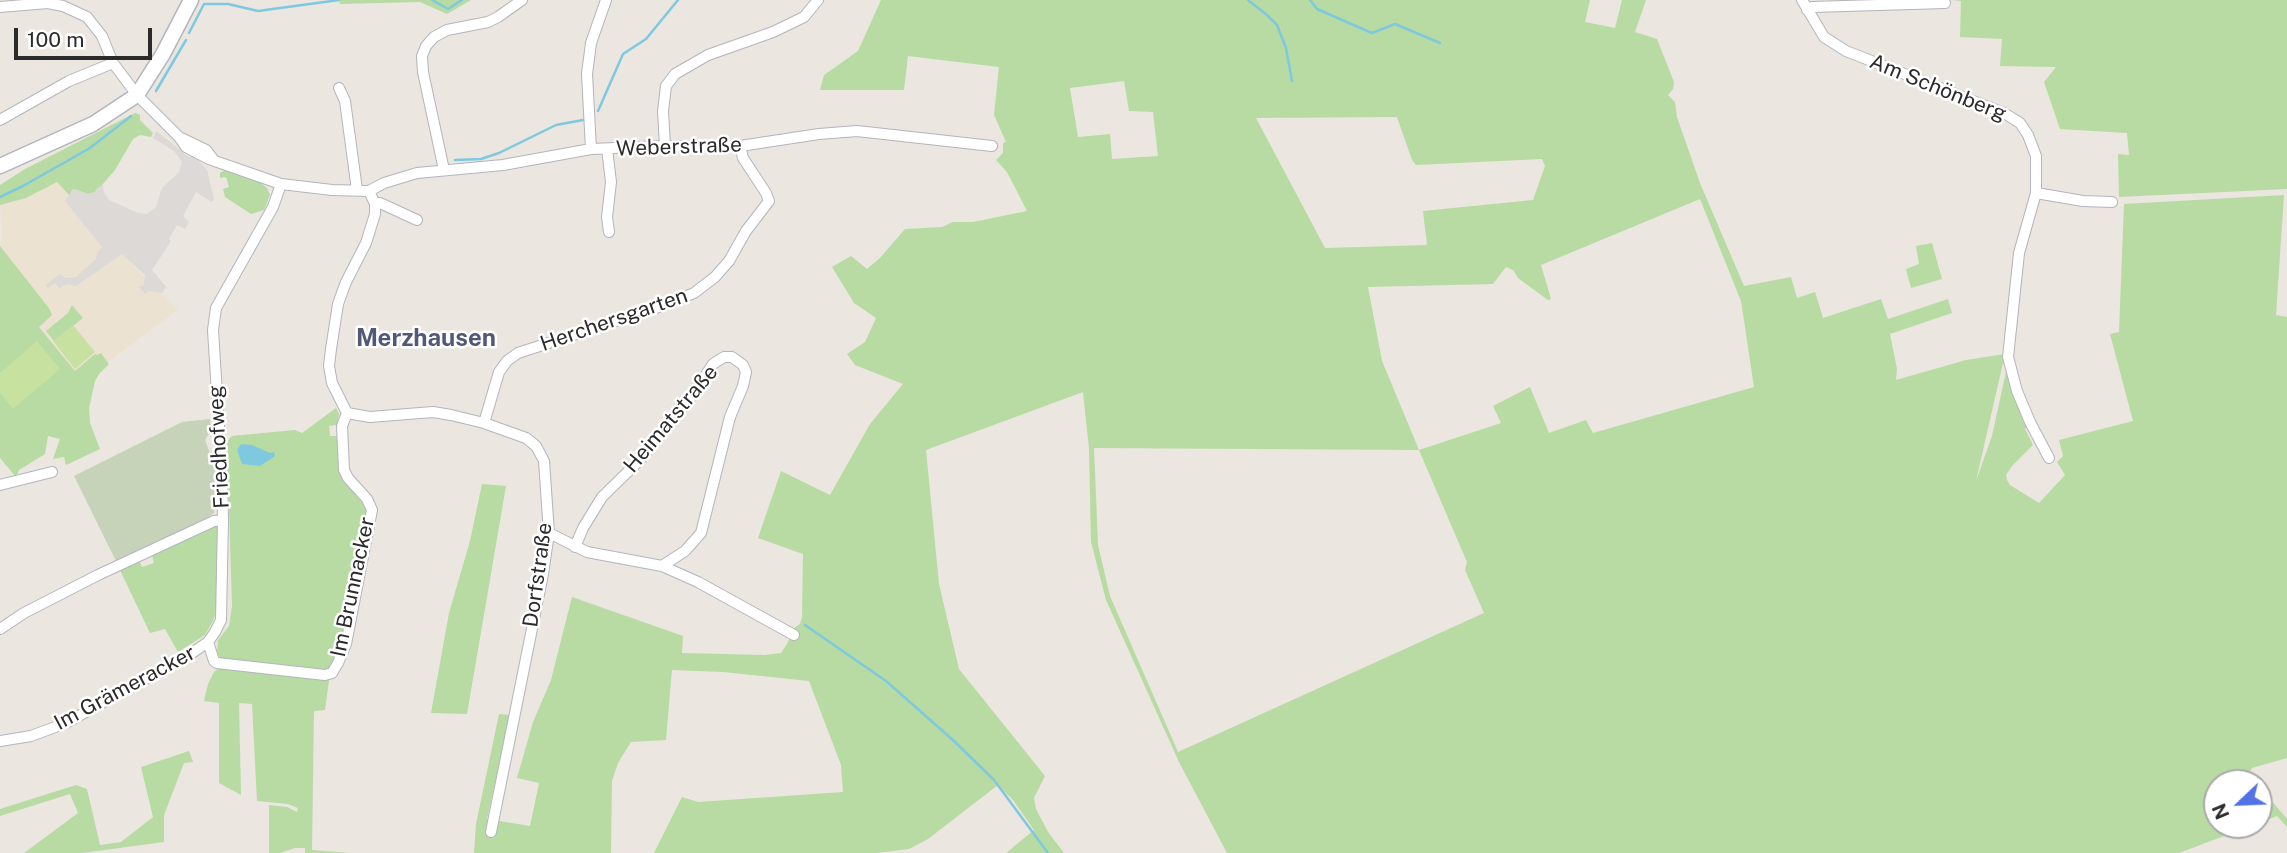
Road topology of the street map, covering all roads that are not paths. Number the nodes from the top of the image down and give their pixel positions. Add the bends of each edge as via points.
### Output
1 (191, 0) edge
2 (522, 0) edge
3 (606, 0) edge
4 (818, 0) edge
5 (64, 3) edge
6 (1945, 3) dead end
7 (1805, 5) edge
8 (0, 7) edge
9 (113, 63) junction
10 (339, 88) dead end
11 (137, 95) junction
12 (0, 120) edge
13 (665, 146) junction
14 (740, 146) junction
15 (992, 146) dead end
16 (591, 149) junction
17 (607, 149) junction
18 (0, 166) edge
19 (444, 170) junction
20 (281, 184) junction
21 (357, 190) junction
22 (369, 191) junction
23 (2036, 192) junction
24 (2112, 202) dead end
25 (375, 204) junction
26 (417, 220) dead end
27 (610, 232) dead end
28 (347, 413) junction
29 (484, 424) junction
30 (2049, 458) dead end
31 (52, 472) dead end
32 (0, 485) edge
33 (223, 520) junction
34 (549, 533) junction
35 (575, 547) junction
36 (662, 566) junction
37 (0, 629) edge
38 (794, 635) dead end
39 (208, 642) junction
40 (0, 741) edge
41 (491, 832) dead end

1 - 11 main road
2 - 19 street via 488,22 447,30 426,46 423,72
3 - 16 street via 591,43 587,74
4 - 13 street via 796,22 708,55 676,74 666,86
5 - 8 street
5 - 9 street via 92,22
6 - 7 street
7 - 23 street, Am Schönberg via 1824,37 1846,51 1961,94 2020,123 2034,147
9 - 11 street
9 - 12 street via 69,81
10 - 21 street via 345,101
11 - 18 main road via 93,124
11 - 20 street via 186,147
13 - 14 street, Weberstraße
13 - 17 street, Weberstraße
14 - 15 street, Weberstraße via 857,131
14 - 29 street, Herchersgarten via 769,201 715,277 694,293 665,305 518,353 499,372
16 - 17 street, Weberstraße
16 - 19 street, Weberstraße
17 - 27 street
19 - 22 street, Weberstraße via 400,177
20 - 21 street
20 - 33 street, Friedhofweg via 214,319
21 - 22 street
22 - 25 street
23 - 24 street
23 - 30 street, Am Schönberg via 2019,253 2008,357 2017,391
25 - 26 street
25 - 28 street via 366,243 338,304 331,349 332,383
28 - 29 street, Dorfstraße via 390,417 433,412
28 - 39 street, Im Brunnacker via 342,426 344,470 372,510 346,644 332,673 217,663
29 - 34 street, Dorfstraße via 536,446 544,461
31 - 32 street
33 - 37 street, Friedhofweg via 98,575
33 - 39 street, Im Grämeracker via 221,620
34 - 35 street
34 - 41 street, Dorfstraße
35 - 36 street
35 - 36 street, Heimatstraße via 602,497 640,460 713,364 732,357 746,372 701,533
36 - 38 street
39 - 40 street, Im Grämeracker via 66,723

